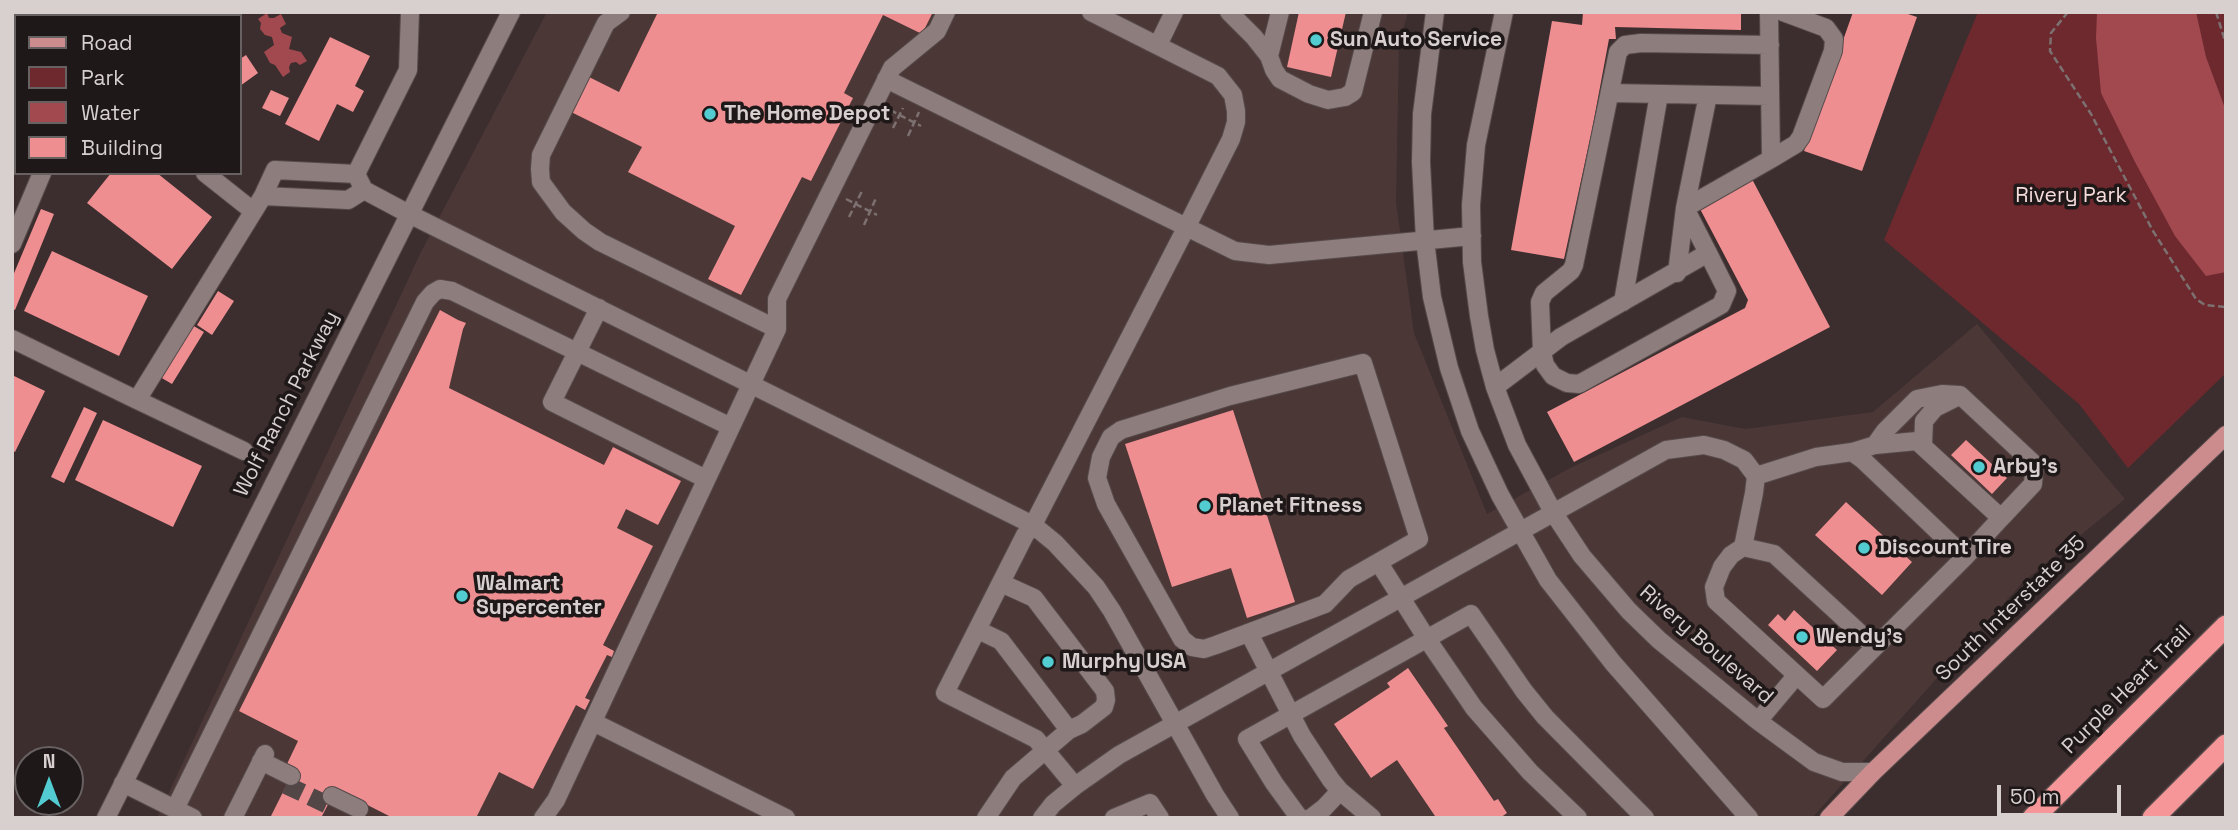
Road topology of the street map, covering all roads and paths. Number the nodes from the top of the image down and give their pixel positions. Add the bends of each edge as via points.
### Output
1 (410, 12) edge
2 (511, 12) edge
3 (621, 12) edge
4 (946, 12) edge
5 (1091, 12) edge
6 (1174, 12) edge
7 (1229, 12) edge
8 (1280, 12) edge
9 (1373, 12) edge
10 (1435, 12) edge
11 (1504, 12) edge
12 (1769, 12) edge
13 (1783, 12) edge
14 (2068, 12) edge
15 (2217, 12) edge
16 (2226, 44) edge
17 (1158, 45) junction
18 (1770, 45) junction
19 (1269, 56) junction
20 (886, 79) junction
21 (1610, 93) junction
22 (1658, 94) junction
23 (1708, 95) junction
24 (1770, 96) junction
25 (906, 102) dead end
26 (888, 109) dead end
27 (920, 109) dead end
28 (900, 116) junction
29 (914, 123) junction
30 (921, 126) dead end
31 (894, 128) dead end
32 (908, 136) dead end
33 (1771, 159) junction
34 (317, 172) junction
35 (40, 175) edge
36 (209, 175) edge
37 (360, 182) junction
38 (862, 191) dead end
39 (314, 198) junction
40 (876, 198) dead end
41 (845, 199) dead end
42 (258, 203) junction
43 (856, 204) junction
44 (1685, 208) junction
45 (870, 211) junction
46 (409, 214) junction
47 (877, 215) dead end
48 (849, 217) dead end
49 (864, 225) dead end
50 (1186, 228) junction
51 (1472, 236) junction
52 (1424, 240) junction
53 (12, 244) edge
54 (1708, 253) junction
55 (1677, 273) junction
56 (1623, 302) junction
57 (2226, 307) edge
58 (599, 308) junction
59 (777, 329) junction
60 (12, 339) edge
61 (577, 352) junction
62 (1542, 352) junction
63 (751, 384) junction
64 (1495, 387) junction
65 (1960, 395) junction
66 (136, 400) junction
67 (731, 427) junction
68 (2226, 435) edge
69 (1875, 445) junction
70 (1923, 445) junction
71 (244, 451) dead end
72 (1852, 452) junction
73 (1756, 476) junction
74 (706, 479) junction
75 (1553, 512) junction
76 (2001, 518) junction
77 (1033, 526) junction
78 (1519, 531) junction
79 (1743, 547) junction
80 (1965, 557) junction
81 (1378, 563) junction
82 (1002, 583) junction
83 (1401, 598) junction
84 (2226, 626) edge
85 (978, 630) junction
86 (1249, 633) junction
87 (1427, 639) junction
88 (1875, 647) junction
89 (1269, 673) junction
90 (1796, 677) junction
91 (1290, 714) junction
92 (1758, 720) junction
93 (593, 722) junction
94 (1176, 726) junction
95 (1069, 730) junction
96 (2226, 745) edge
97 (1045, 749) junction
98 (1873, 772) junction
99 (289, 781) tunnel mouth
100 (123, 783) junction
101 (1075, 786) junction
102 (1340, 792) junction
103 (330, 801) tunnel mouth
104 (175, 809) junction
105 (357, 812) edge
106 (1303, 817) edge
107 (106, 818) edge
108 (193, 818) edge
109 (233, 818) edge
110 (543, 818) edge
111 (786, 818) edge
112 (986, 818) edge
113 (1042, 818) edge
114 (1114, 818) edge
115 (1160, 818) edge
116 (1230, 818) edge
117 (1372, 818) edge
118 (1578, 818) edge
119 (1645, 818) edge
120 (1749, 818) edge
121 (1829, 818) edge
122 (2033, 818) edge
123 (2153, 818) edge

1 - 37 street via 408,70
2 - 46 street, Wolf Ranch Parkway
3 - 59 street via 606,23 541,155 541,182 563,212 600,242
4 - 20 street via 937,31 892,68
5 - 17 street
6 - 17 street
7 - 19 street
8 - 19 street
9 - 19 street via 1356,84 1345,97 1318,98 1290,85 1280,79
10 - 52 street via 1422,114
11 - 51 street, Rivery Boulevard via 1476,145
12 - 18 street
13 - 33 street via 1826,29 1834,39 1801,137
14 - 57 path via 2051,33 2050,51 2196,299
15 - 16 path
17 - 50 street via 1218,76 1233,95 1236,111 1231,139
18 - 21 street via 1625,45 1618,52
18 - 24 street
20 - 50 street
20 - 59 street via 777,299
21 - 22 street
21 - 62 street via 1574,265 1540,302
22 - 23 street
22 - 56 street
23 - 24 street
23 - 44 street
24 - 33 street
25 - 28 path
26 - 28 path
27 - 29 path
28 - 29 path
28 - 31 path
29 - 30 path
29 - 32 path
33 - 44 street
34 - 37 street
34 - 39 street
34 - 42 street via 275,170
35 - 53 street
36 - 42 street
37 - 39 street via 348,200
37 - 46 street
38 - 43 path
39 - 42 street
40 - 45 path
41 - 43 path
42 - 66 street
43 - 45 path
43 - 48 path
44 - 54 street
44 - 55 street
45 - 47 path
45 - 49 path
46 - 58 street
46 - 100 street, Wolf Ranch Parkway
50 - 52 street via 1250,254
50 - 77 street
51 - 52 street
51 - 64 street, Rivery Boulevard via 1479,316
52 - 78 street via 1449,368 1470,431
54 - 55 street
54 - 62 street via 1727,290 1721,305 1579,384 1553,376
55 - 56 street
56 - 62 street
58 - 61 street
58 - 63 street
59 - 63 street
60 - 66 street
61 - 67 street
61 - 74 street via 552,402
61 - 104 street via 452,290 440,289 425,302
62 - 64 street
63 - 67 street
63 - 77 street
64 - 75 street, Rivery Boulevard via 1517,445
65 - 69 street via 1917,399
65 - 70 street via 1935,408 1924,421
65 - 76 street via 2032,462 2033,484
66 - 71 street
67 - 74 street
68 - 98 main road, South Interstate 35
69 - 70 street via 1909,440
69 - 72 street
70 - 76 street
72 - 73 street via 1816,457
72 - 80 street
73 - 75 street via 1744,460 1724,450 1704,445 1667,450
73 - 79 street
74 - 93 street
75 - 78 street
75 - 92 street, Rivery Boulevard via 1582,556 1629,611
76 - 80 street
77 - 82 street
77 - 94 street via 1096,587
78 - 83 street
78 - 120 street via 1580,622
79 - 88 street via 1774,554
79 - 90 street via 1722,566 1714,587 1716,601
80 - 88 street
81 - 83 street
81 - 86 street via 1349,579 1325,604
81 - 86 street via 1419,539 1363,363 1230,396 1121,430 1111,437 1097,478 1106,504 1182,639 1204,649
82 - 85 street
82 - 95 street via 1034,598 1105,691 1104,707
83 - 87 street
83 - 89 street
84 - 122 highway, Purple Heart Trail
85 - 95 street via 1001,641
85 - 97 street via 945,693 1037,738
86 - 89 street
87 - 91 street
87 - 118 street via 1491,728
87 - 119 street via 1471,614 1545,717
88 - 90 street via 1823,699
89 - 91 street
89 - 94 street
90 - 92 street
91 - 102 street
91 - 106 street via 1247,739 1274,783
92 - 98 street, Rivery Boulevard via 1814,762 1842,772
93 - 110 street
93 - 111 street
94 - 101 street via 1119,755
94 - 116 street
95 - 97 street
96 - 123 highway
97 - 101 street
97 - 112 street via 1013,778
98 - 121 main road, South Interstate 35
99 - 109 street via 261,762
100 - 104 street
100 - 107 street, Wolf Ranch Parkway
101 - 113 street
102 - 106 street via 1324,808
102 - 117 street
103 - 105 street
104 - 108 street
114 - 115 street via 1150,803

